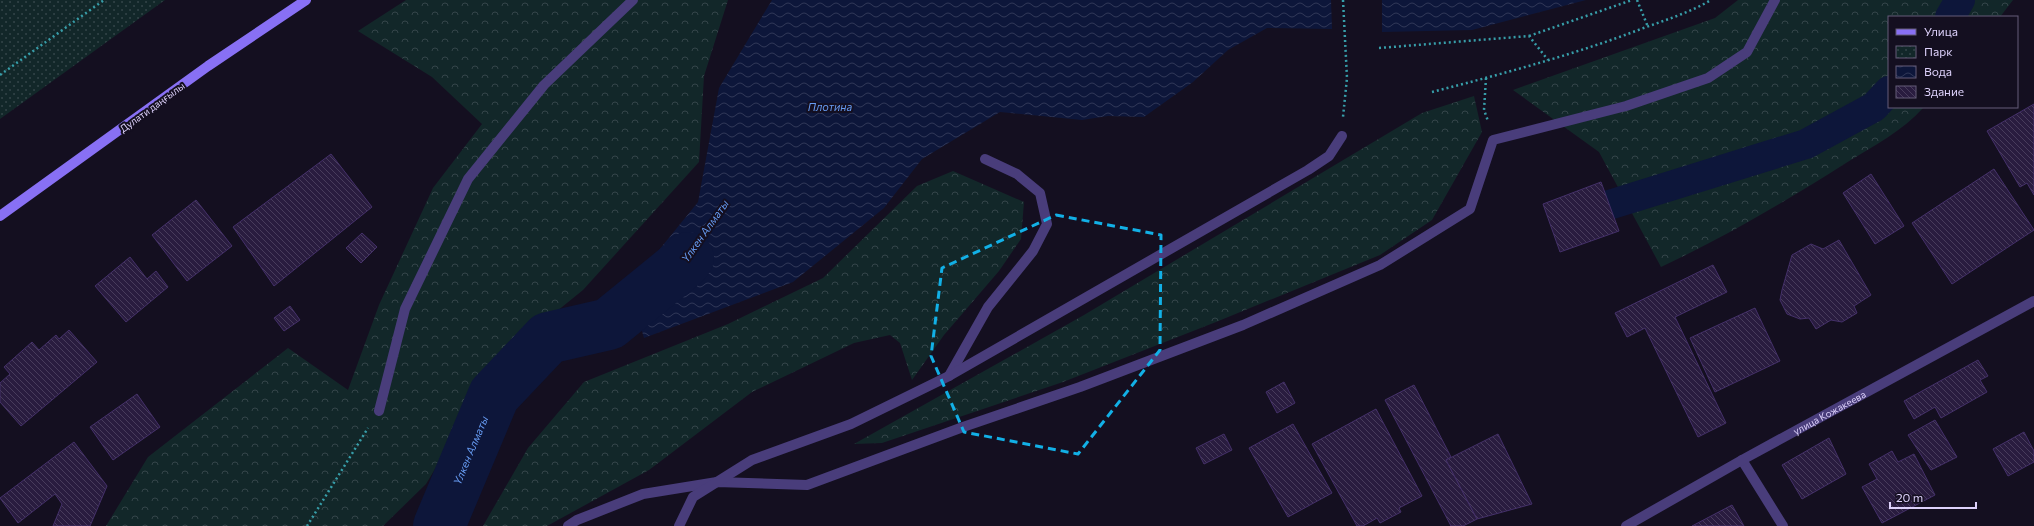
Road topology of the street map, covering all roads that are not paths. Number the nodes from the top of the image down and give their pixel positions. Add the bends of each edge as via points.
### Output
1 (306, 0) edge
2 (633, 0) edge
3 (1775, 0) edge
4 (1342, 136) road end
5 (985, 159) dead end
6 (0, 216) edge
7 (2034, 301) edge
8 (949, 376) junction
9 (379, 411) road end
10 (1742, 460) junction
11 (717, 482) junction
12 (568, 526) edge
13 (680, 526) edge
14 (1626, 526) edge
15 (1783, 526) edge

1 - 6 main road, Дулати даңғылы via 208,66
2 - 9 street via 544,85 468,179 405,308
3 - 11 street via 1747,52 1708,78 1626,106 1493,140 1470,209 1380,265 1250,322 1080,387 807,485
4 - 8 street via 1329,156 1308,170
5 - 8 street via 1017,174 1040,193 1047,224 1033,251 988,307
7 - 10 street, улица Кожакеева
8 - 11 street via 850,424 752,460
10 - 14 street, улица Кожакеева
10 - 15 street
11 - 12 street via 643,494
11 - 13 street via 693,497

